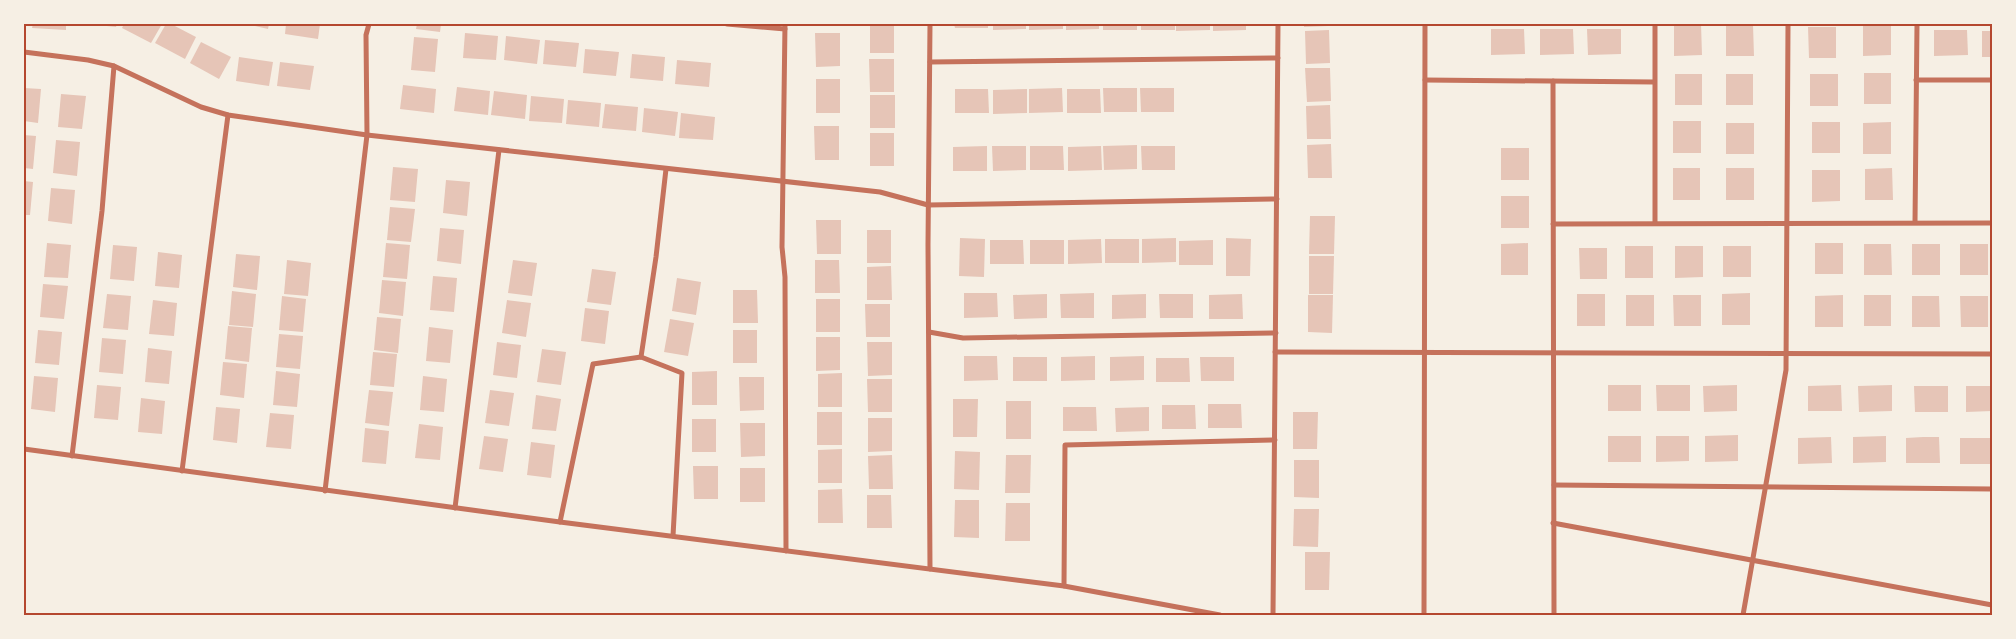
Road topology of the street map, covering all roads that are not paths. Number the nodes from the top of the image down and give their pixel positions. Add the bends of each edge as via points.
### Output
1 (728, 24) edge
2 (930, 24) edge
3 (1278, 24) edge
4 (1425, 24) edge
5 (1654, 24) edge
6 (1788, 24) edge
7 (1917, 24) edge
8 (366, 25) edge
9 (785, 26) edge
10 (24, 52) edge
11 (1278, 58) junction
12 (930, 62) junction
13 (114, 66) junction
14 (1425, 80) junction
15 (1916, 80) junction
16 (1992, 80) edge
17 (1552, 82) junction
18 (1654, 82) junction
19 (228, 115) junction
20 (367, 135) junction
21 (499, 150) junction
22 (666, 169) junction
23 (785, 182) junction
24 (1277, 199) junction
25 (928, 205) junction
26 (1788, 222) junction
27 (1915, 222) junction
28 (1992, 222) edge
29 (1655, 223) junction
30 (1553, 224) junction
31 (929, 332) junction
32 (1276, 333) junction
33 (1275, 352) junction
34 (1424, 353) junction
35 (1553, 354) junction
36 (1787, 354) junction
37 (1992, 354) edge
38 (641, 357) junction
39 (1275, 440) junction
40 (24, 449) edge
41 (72, 456) junction
42 (182, 471) junction
43 (1554, 485) junction
44 (1766, 487) junction
45 (1992, 489) edge
46 (325, 491) junction
47 (455, 508) junction
48 (560, 522) junction
49 (1554, 524) junction
50 (673, 536) junction
51 (786, 551) junction
52 (1753, 560) junction
53 (930, 569) junction
54 (1064, 586) junction
55 (1992, 605) edge
56 (1220, 615) edge
57 (1273, 615) edge
58 (1424, 615) edge
59 (1554, 615) edge
60 (1743, 615) edge

1 - 9 street
2 - 12 street
3 - 11 street
4 - 14 street
5 - 18 street
6 - 26 street
7 - 15 street
8 - 20 street
9 - 23 street
10 - 13 street
11 - 12 street
11 - 24 street
12 - 25 street
13 - 19 street via 200,107
13 - 41 street via 102,211
14 - 17 street
14 - 34 street
15 - 16 street
15 - 27 street
17 - 18 street
17 - 30 street
18 - 29 street
19 - 20 street
19 - 42 street
20 - 21 street
20 - 46 street
21 - 22 street
21 - 47 street
22 - 23 street
22 - 38 street
23 - 25 street via 880,192
23 - 51 street via 782,247
24 - 25 street
24 - 32 street
25 - 31 street
26 - 27 street
26 - 29 street
26 - 36 street
27 - 28 street
29 - 30 street
30 - 35 street
31 - 32 street via 963,338
31 - 53 street
32 - 33 street
33 - 34 street
33 - 39 street
34 - 35 street
34 - 58 street
35 - 36 street
35 - 43 street
36 - 37 street
36 - 44 street
38 - 48 street via 593,364
38 - 50 street via 682,373
39 - 54 street via 1065,445
39 - 57 street
40 - 41 street
41 - 42 street
42 - 46 street
43 - 44 street
43 - 49 street
44 - 45 street
44 - 52 street
46 - 47 street
47 - 48 street
48 - 50 street
49 - 52 street
49 - 59 street
50 - 51 street
51 - 53 street
52 - 55 street
52 - 60 street
53 - 54 street
54 - 56 street

